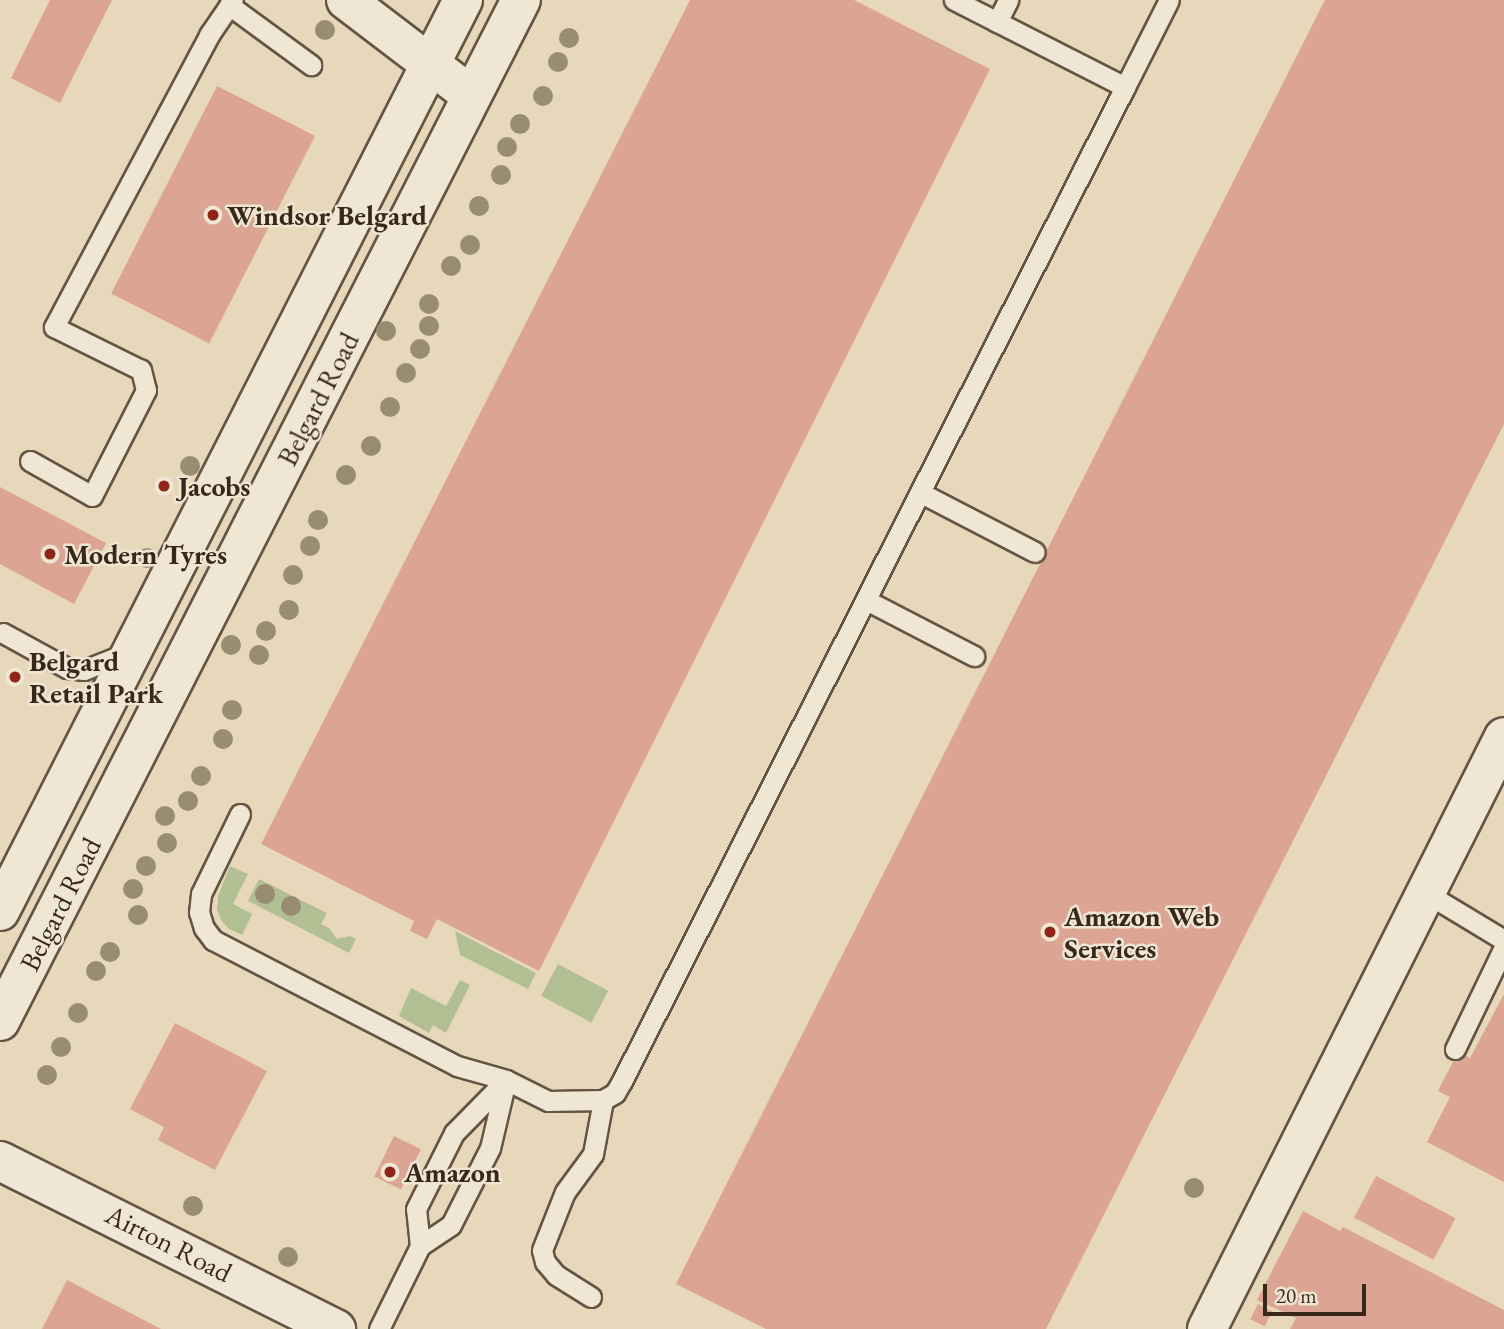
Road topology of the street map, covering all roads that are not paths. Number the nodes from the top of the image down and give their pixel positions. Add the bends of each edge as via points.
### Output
1 (346, 0) edge
2 (463, 0) edge
3 (521, 0) edge
4 (954, 0) edge
5 (1008, 0) edge
6 (1169, 0) edge
7 (231, 3) edge
8 (997, 22) junction
9 (430, 64) junction
10 (311, 65) dead end
11 (1125, 87) junction
12 (472, 96) junction
13 (30, 461) dead end
14 (921, 493) junction
15 (1035, 552) dead end
16 (866, 600) junction
17 (1, 635) edge
18 (134, 649) junction
19 (974, 656) dead end
20 (1504, 737) edge
21 (240, 814) dead end
22 (1426, 893) junction
23 (0, 911) edge
24 (1504, 940) edge
25 (1504, 947) edge
26 (0, 1021) edge
27 (1455, 1049) dead end
28 (506, 1080) junction
29 (603, 1100) junction
30 (0, 1161) edge
31 (420, 1245) junction
32 (591, 1297) dead end
33 (336, 1329) edge
34 (379, 1329) edge
35 (1206, 1329) edge

1 - 9 main road
2 - 9 main road, Belgard Road
3 - 12 main road, Belgard Road
4 - 8 lane
5 - 8 lane
6 - 11 lane
7 - 10 lane
7 - 13 lane via 54,327 141,370 146,390 92,496
8 - 11 lane
9 - 12 main road
9 - 18 main road, Belgard Road
11 - 14 lane
12 - 26 main road, Belgard Road
14 - 15 lane
14 - 16 lane
16 - 19 lane
16 - 29 lane via 622,1081 615,1093
17 - 18 lane via 67,668 84,670
18 - 23 main road, Belgard Road
20 - 22 main road
21 - 28 lane via 201,894 199,912 213,940 457,1066
22 - 24 lane
22 - 35 main road
25 - 27 lane
28 - 29 lane via 548,1101
28 - 31 lane via 490,1148 451,1225
28 - 31 lane via 454,1133 416,1209
29 - 32 lane via 593,1154 565,1192 542,1250 556,1275
30 - 33 main road, Airton Road
31 - 34 lane

